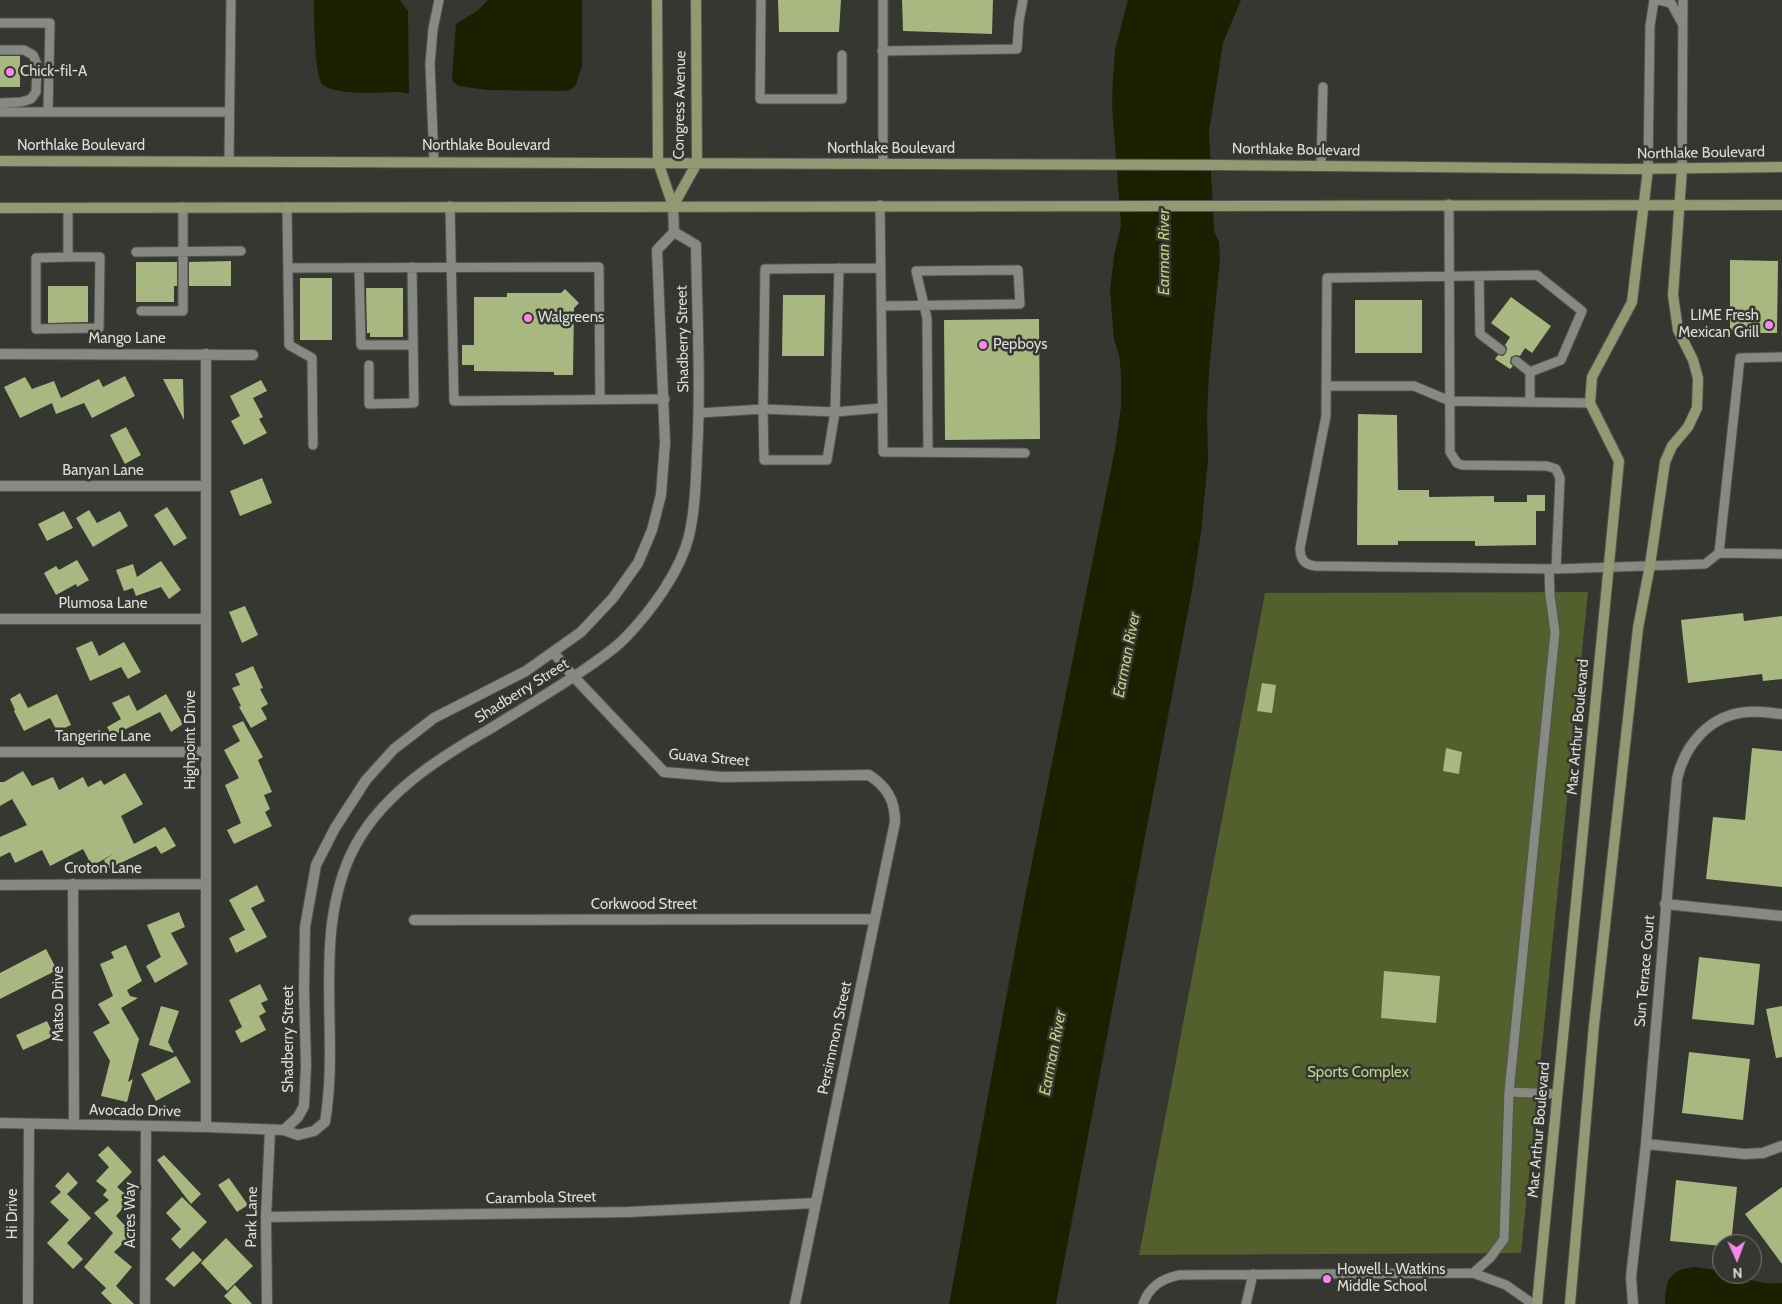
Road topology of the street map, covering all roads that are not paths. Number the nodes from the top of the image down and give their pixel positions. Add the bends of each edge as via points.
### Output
1 (231, 0) edge
2 (439, 0) edge
3 (657, 0) edge
4 (696, 0) edge
5 (761, 0) edge
6 (883, 0) edge
7 (1023, 0) edge
8 (1656, 0) edge
9 (1683, 0) edge
10 (0, 23) edge
11 (1683, 26) junction
12 (0, 50) edge
13 (882, 50) junction
14 (842, 55) dead end
15 (1323, 88) dead end
16 (0, 102) edge
17 (0, 112) edge
18 (48, 112) junction
19 (230, 112) junction
20 (0, 161) edge
21 (229, 161) junction
22 (434, 161) junction
23 (658, 162) junction
24 (697, 163) junction
25 (883, 164) junction
26 (1322, 166) junction
27 (1782, 167) edge
28 (1682, 168) junction
29 (1648, 169) junction
30 (1449, 204) junction
31 (880, 205) junction
32 (1643, 205) junction
33 (1681, 205) junction
34 (1782, 205) edge
35 (450, 206) junction
36 (674, 206) junction
37 (183, 207) junction
38 (287, 207) junction
39 (0, 208) edge
40 (68, 208) junction
41 (674, 232) junction
42 (183, 251) junction
43 (241, 251) dead end
44 (136, 252) dead end
45 (68, 257) junction
46 (412, 267) junction
47 (451, 267) junction
48 (288, 268) junction
49 (359, 268) junction
50 (839, 268) junction
51 (881, 268) junction
52 (1479, 276) junction
53 (1450, 277) junction
54 (925, 305) junction
55 (881, 306) junction
56 (141, 311) dead end
57 (413, 345) junction
58 (1501, 350) dead end
59 (0, 354) edge
60 (206, 354) junction
61 (253, 354) dead end
62 (1782, 357) edge
63 (1516, 361) dead end
64 (369, 365) dead end
65 (1530, 372) junction
66 (1326, 386) junction
67 (600, 400) junction
68 (664, 400) junction
69 (1450, 401) junction
70 (1530, 402) junction
71 (1590, 403) junction
72 (882, 408) junction
73 (763, 410) junction
74 (835, 412) junction
75 (699, 413) junction
76 (313, 445) dead end
77 (928, 452) junction
78 (1025, 453) dead end
79 (0, 486) edge
80 (206, 486) junction
81 (1719, 553) junction
82 (1782, 554) edge
83 (1650, 565) junction
84 (1608, 568) junction
85 (1552, 569) junction
86 (0, 619) edge
87 (206, 619) junction
88 (554, 652) junction
89 (574, 677) junction
90 (1782, 714) edge
91 (0, 752) edge
92 (206, 752) junction
93 (879, 781) joint
94 (74, 884) junction
95 (206, 884) junction
96 (0, 885) edge
97 (1665, 904) junction
98 (1782, 916) edge
99 (875, 919) junction
100 (414, 920) dead end
101 (1509, 1092) junction
102 (1558, 1094) junction
103 (0, 1123) edge
104 (29, 1124) junction
105 (74, 1124) junction
106 (146, 1126) junction
107 (206, 1127) junction
108 (270, 1130) junction
109 (284, 1130) junction
110 (1646, 1144) junction
111 (1782, 1146) edge
112 (816, 1203) junction
113 (266, 1217) junction
114 (1473, 1273) junction
115 (1253, 1274) junction
116 (28, 1304) edge
117 (145, 1304) edge
118 (267, 1304) edge
119 (795, 1304) edge
120 (1143, 1304) edge
121 (1246, 1304) edge
122 (1533, 1304) edge
123 (1538, 1304) edge
124 (1570, 1304) edge
125 (1633, 1304) edge

1 - 19 lane
2 - 22 lane via 432,29 430,64
3 - 23 main road, Congress Avenue
4 - 24 main road, Congress Avenue
5 - 14 lane via 760,99 842,99
6 - 13 lane
7 - 13 lane via 1017,49
8 - 11 lane via 1671,3
8 - 29 lane via 1650,26
9 - 11 lane
10 - 18 lane via 50,23
11 - 28 lane
12 - 16 lane via 24,50 37,64 36,92 31,98 21,102
13 - 25 lane
15 - 26 lane
17 - 18 lane
18 - 19 lane
19 - 21 lane
20 - 21 main road, Northlake Boulevard
21 - 22 main road, Northlake Boulevard
22 - 23 main road, Northlake Boulevard
23 - 24 main road, Northlake Boulevard
23 - 36 main road, Congress Avenue
24 - 25 main road, Northlake Boulevard
24 - 36 main road, Congress Avenue
25 - 26 main road, Northlake Boulevard
26 - 29 main road, Northlake Boulevard
27 - 28 main road, Northlake Boulevard
28 - 29 main road, Northlake Boulevard
28 - 33 main road
29 - 32 main road
30 - 31 main road
30 - 32 main road
30 - 53 lane
31 - 36 main road
31 - 51 lane
32 - 33 main road
32 - 71 main road via 1632,302 1592,377
33 - 34 main road
33 - 83 main road via 1674,295 1678,330 1698,378 1697,408 1665,462
35 - 36 main road
35 - 38 main road
35 - 47 lane
36 - 41 street
37 - 38 main road
37 - 40 main road
37 - 42 lane
38 - 48 lane
39 - 40 main road
40 - 45 lane
41 - 68 street, Shadberry Street via 657,250
41 - 75 street, Shadberry Street via 696,245
42 - 43 lane
42 - 44 lane
42 - 56 lane via 182,311
45 - 45 lane via 36,258 36,329 99,328 100,257
46 - 47 lane
46 - 49 lane
46 - 57 lane
47 - 67 lane via 454,401
47 - 67 lane via 599,267
48 - 49 lane
48 - 76 lane via 289,345 312,358
49 - 57 lane via 361,345
50 - 51 lane
50 - 73 lane via 764,269
50 - 74 lane
51 - 55 lane
52 - 53 lane
52 - 58 lane via 1480,334
52 - 65 lane via 1538,275 1582,311 1562,360
53 - 66 lane via 1327,278
53 - 69 lane
54 - 54 lane via 1020,304 1018,270 916,271
54 - 55 lane
54 - 77 lane via 928,318
55 - 72 lane
57 - 64 lane via 414,403 369,404
59 - 60 street, Mango Lane
60 - 61 street, Mango Lane
60 - 80 street, Highpoint Drive
62 - 81 lane via 1740,358
63 - 65 lane
65 - 70 lane
66 - 69 lane via 1414,386
66 - 85 lane via 1326,416 1300,548 1300,556 1305,562 1316,566
67 - 68 lane
68 - 88 street, Shadberry Street via 661,495 652,530 638,563 613,598 581,632
69 - 70 lane
69 - 85 lane via 1450,452 1456,463 1556,469 1559,474
70 - 71 lane
71 - 84 main road, Mac Arthur Boulevard via 1619,461
72 - 74 lane
72 - 77 lane via 883,452
73 - 74 lane
73 - 74 lane via 764,460 827,460
73 - 75 lane
75 - 89 street, Shadberry Street via 695,491 688,537 680,560 654,604 625,638
77 - 78 lane
79 - 80 street, Banyan Lane
80 - 87 street, Highpoint Drive
81 - 82 lane
81 - 83 lane via 1705,564
83 - 84 lane
83 - 124 main road via 1638,628 1595,1016
84 - 85 lane
84 - 102 main road, Mac Arthur Boulevard
85 - 101 lane via 1550,596 1554,632
86 - 87 street, Plumosa Lane
87 - 92 street, Highpoint Drive
88 - 89 street, Guava Street
88 - 109 street, Shadberry Street via 526,671 434,718 394,749 366,780 334,828 316,865 305,927 304,1106
89 - 93 street, Guava Street via 664,772 723,777 869,775
89 - 109 street, Shadberry Street via 452,751 414,778 363,833 348,862 332,916 329,1102 325,1122 314,1131 298,1136
90 - 97 street, Sun Terrace Court via 1748,712 1726,716 1708,727 1689,747 1677,779
91 - 92 street, Tangerine Lane
92 - 95 street, Highpoint Drive
93 - 99 street, Persimmon Street via 892,799 895,822
94 - 95 street, Croton Lane
94 - 96 street, Croton Lane
94 - 105 street, Matso Drive
95 - 107 street, Highpoint Drive
97 - 98 street
97 - 110 street, Sun Terrace Court
99 - 100 street, Corkwood Street
99 - 112 street, Persimmon Street
101 - 102 lane
101 - 114 lane via 1504,1239
102 - 123 main road, Mac Arthur Boulevard
103 - 104 street, Avocado Drive
104 - 105 street, Avocado Drive
104 - 116 street, Hi Drive
105 - 106 street, Avocado Drive
106 - 107 street, Avocado Drive
106 - 117 street, Acres Way
107 - 108 street, Avocado Drive
108 - 109 street, Shadberry Street
108 - 113 street, Park Lane
110 - 111 street via 1744,1154 1763,1153
110 - 125 street, Sun Terrace Court via 1631,1277
112 - 113 street, Carambola Street via 628,1212
112 - 119 street, Persimmon Street
113 - 118 street, Park Lane
114 - 115 lane
114 - 122 lane via 1506,1285
115 - 120 lane via 1166,1278 1154,1286
115 - 121 lane

